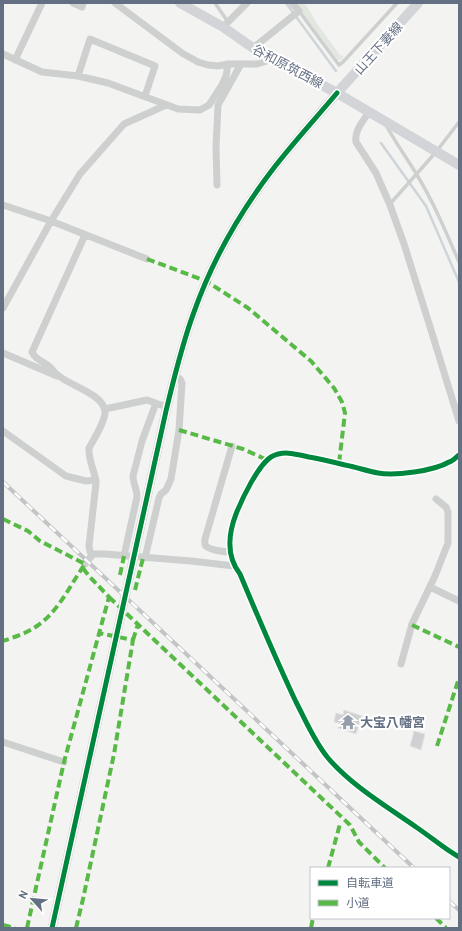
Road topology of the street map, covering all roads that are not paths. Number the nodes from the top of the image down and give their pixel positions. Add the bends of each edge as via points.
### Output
1 (42, 3) edge
2 (74, 3) edge
3 (84, 3) edge
4 (115, 3) edge
5 (180, 3) edge
6 (214, 3) edge
7 (247, 3) edge
8 (292, 3) edge
9 (397, 3) edge
10 (418, 3) edge
11 (299, 11) junction
12 (225, 24) junction
13 (253, 48) junction
14 (3, 54) edge
15 (15, 60) junction
16 (273, 60) junction
17 (228, 64) junction
18 (241, 64) junction
19 (78, 76) junction
20 (337, 93) junction
21 (145, 96) junction
22 (166, 105) junction
23 (369, 112) junction
24 (383, 121) junction
25 (459, 122) edge
26 (436, 152) junction
27 (459, 166) edge
28 (416, 174) junction
29 (217, 185) dead end
30 (3, 205) edge
31 (390, 205) junction
32 (51, 221) junction
33 (85, 236) junction
34 (147, 259) dead end
35 (459, 262) edge
36 (3, 308) edge
37 (32, 352) junction
38 (3, 353) edge
39 (27, 363) junction
40 (174, 376) junction
41 (59, 377) junction
42 (156, 403) junction
43 (167, 407) junction
44 (105, 409) junction
45 (459, 421) edge
46 (3, 430) edge
47 (232, 446) dead end
48 (459, 455) edge
49 (96, 480) junction
50 (436, 499) dead end
51 (230, 552) junction
52 (93, 554) junction
53 (124, 556) junction
54 (145, 558) junction
55 (85, 564) dead end
56 (234, 566) junction
57 (430, 587) junction
58 (459, 601) edge
59 (401, 664) dead end
60 (3, 742) edge
61 (64, 762) dead end
62 (459, 857) edge
63 (52, 928) edge

1 - 15 street
2 - 3 street via 82,7
4 - 17 street via 182,53 208,65
5 - 12 main road, 谷和原筑西線
6 - 12 lane
7 - 12 street
8 - 11 street
9 - 11 lane via 339,65
10 - 20 main road, 山王下妻線
11 - 13 street
12 - 13 main road, 谷和原筑西線
13 - 16 main road, 谷和原筑西線
14 - 15 street
15 - 19 street via 42,72
16 - 18 street
16 - 20 main road, 谷和原筑西線
17 - 18 street
17 - 22 street via 222,85 209,105 200,110 178,109
18 - 29 street via 218,105
19 - 21 street
19 - 21 street via 90,39 155,66
20 - 23 main road, 谷和原筑西線
20 - 40 street via 272,170 233,229 199,298
21 - 22 street
22 - 32 street via 124,124 80,174
23 - 24 main road, 谷和原筑西線
23 - 31 street via 357,130 356,142 376,173
24 - 26 main road, 谷和原筑西線
24 - 28 lane
25 - 26 lane
26 - 27 main road, 谷和原筑西線
26 - 28 lane
28 - 31 lane
28 - 35 lane via 438,212
30 - 32 street
31 - 45 street
32 - 33 street
32 - 36 street
33 - 34 street
33 - 37 street
37 - 39 street
37 - 41 street via 35,359 50,366
38 - 39 street
39 - 41 street
40 - 43 street
40 - 54 street via 182,383 179,430 171,478 159,498
41 - 44 street via 86,391 101,402
42 - 43 street
42 - 44 street via 147,400
42 - 53 street via 133,476 137,497
43 - 63 street
44 - 49 street via 89,448
46 - 49 street via 66,476 86,481
47 - 51 street via 205,544 207,547
48 - 51 street via 433,469 392,474 293,454 276,455 261,467 238,508 230,533
49 - 52 street via 88,546
50 - 57 street via 448,512 448,543
51 - 56 street
52 - 53 street
52 - 55 street
53 - 54 street
54 - 56 street
56 - 62 street via 240,574 278,666 313,735 328,757 388,809
57 - 58 street
57 - 59 street via 412,624
60 - 61 street

